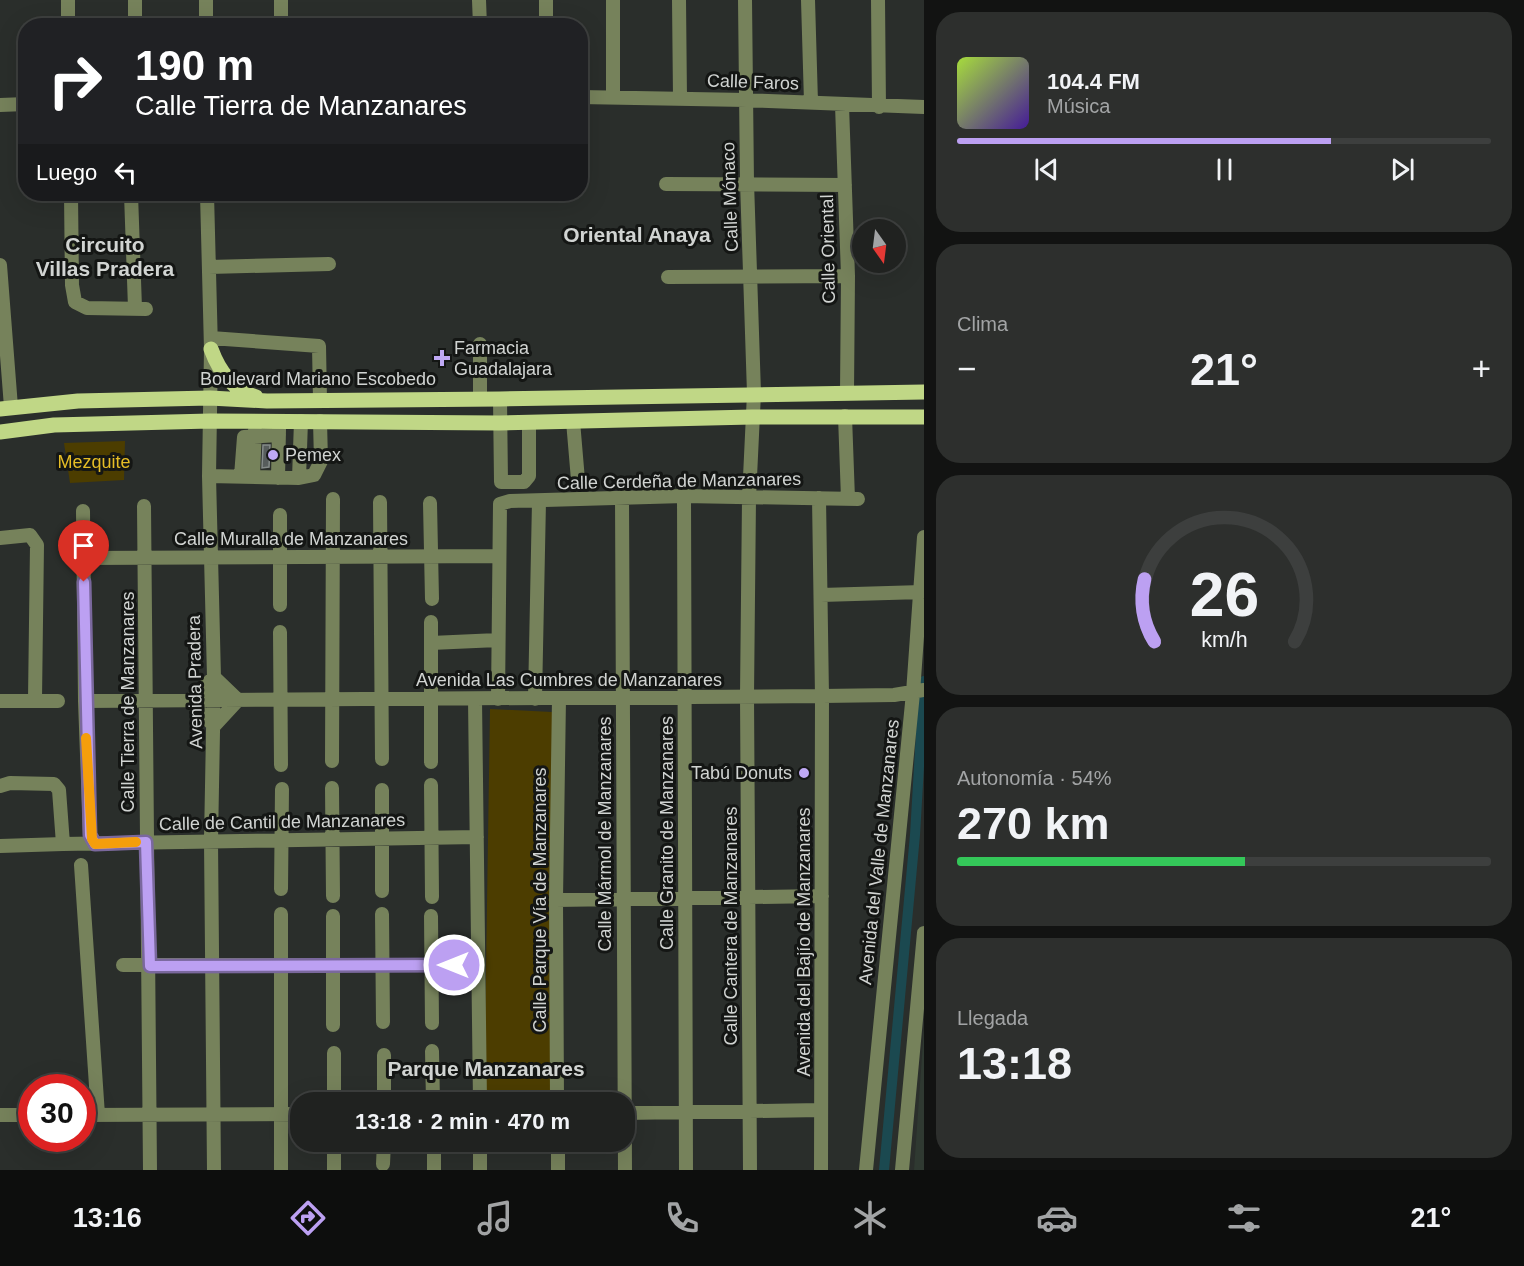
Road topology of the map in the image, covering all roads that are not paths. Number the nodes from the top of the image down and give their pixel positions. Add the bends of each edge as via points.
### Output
1 (69, 0) edge
2 (135, 0) edge
3 (206, 0) edge
4 (281, 0) edge
5 (479, 0) edge
6 (546, 0) edge
7 (613, 0) edge
8 (679, 0) edge
9 (745, 0) edge
10 (808, 0) edge
11 (878, 0) edge
12 (68, 18) edge
13 (135, 18) edge
14 (206, 18) edge
15 (281, 18) edge
16 (480, 18) edge
17 (546, 18) edge
18 (614, 97) junction
19 (588, 98) edge
20 (680, 98) junction
21 (746, 99) junction
22 (811, 102) junction
23 (0, 105) edge
24 (18, 105) edge
25 (842, 105) junction
26 (879, 107) junction
27 (924, 107) edge
28 (747, 182) junction
29 (666, 184) dead end
30 (845, 185) junction
31 (71, 201) edge
32 (132, 201) edge
33 (207, 201) edge
34 (330, 264) dead end
35 (0, 265) edge
36 (208, 267) junction
37 (848, 276) junction
38 (668, 277) dead end
39 (750, 277) junction
40 (211, 344) junction
41 (480, 344) dead end
42 (847, 392) junction
43 (924, 392) edge
44 (754, 393) junction
45 (210, 398) junction
46 (480, 399) junction
47 (500, 399) junction
48 (320, 400) junction
49 (267, 401) junction
50 (6, 408) edge
51 (845, 416) junction
52 (752, 417) junction
53 (924, 417) edge
54 (210, 421) junction
55 (320, 421) junction
56 (573, 421) junction
57 (301, 422) junction
58 (499, 423) junction
59 (529, 423) junction
60 (255, 429) junction
61 (279, 429) junction
62 (0, 432) edge
63 (209, 476) junction
64 (247, 476) junction
65 (278, 478) junction
66 (299, 478) junction
67 (578, 480) dead end
68 (684, 496) junction
69 (622, 497) junction
70 (748, 498) junction
71 (819, 498) junction
72 (333, 499) dead end
73 (538, 501) junction
74 (380, 502) dead end
75 (430, 503) dead end
76 (144, 506) dead end
77 (83, 511) dead end
78 (280, 515) dead end
79 (924, 537) edge
80 (0, 538) edge
81 (211, 556) junction
82 (431, 556) junction
83 (498, 556) junction
84 (280, 557) junction
85 (333, 557) junction
86 (380, 557) junction
87 (84, 558) junction
88 (144, 558) junction
89 (921, 592) junction
90 (821, 595) junction
91 (432, 599) dead end
92 (280, 604) dead end
93 (431, 622) dead end
94 (280, 632) dead end
95 (498, 640) junction
96 (431, 643) junction
97 (214, 677) junction
98 (918, 692) edge
99 (747, 696) junction
100 (822, 696) junction
101 (685, 697) junction
102 (382, 698) junction
103 (559, 698) junction
104 (623, 698) junction
105 (35, 699) junction
106 (280, 699) junction
107 (334, 699) junction
108 (431, 699) junction
109 (475, 699) junction
110 (498, 699) junction
111 (535, 699) junction
112 (238, 700) junction
113 (0, 701) edge
114 (58, 701) dead end
115 (85, 701) junction
116 (147, 701) junction
117 (190, 701) junction
118 (214, 701) junction
119 (214, 726) junction
120 (382, 759) dead end
121 (332, 761) dead end
122 (431, 762) dead end
123 (281, 765) dead end
124 (431, 785) dead end
125 (0, 786) edge
126 (332, 788) dead end
127 (282, 789) dead end
128 (382, 790) dead end
129 (477, 837) junction
130 (334, 838) junction
131 (382, 838) junction
132 (431, 838) junction
133 (281, 839) junction
134 (211, 841) junction
135 (146, 842) junction
136 (63, 844) junction
137 (92, 844) junction
138 (0, 846) edge
139 (81, 865) dead end
140 (281, 889) dead end
141 (382, 891) dead end
142 (333, 896) dead end
143 (432, 897) dead end
144 (822, 897) junction
145 (623, 899) junction
146 (748, 899) junction
147 (556, 900) junction
148 (684, 900) junction
149 (281, 914) dead end
150 (382, 914) dead end
151 (333, 916) dead end
152 (431, 916) dead end
153 (924, 933) edge
154 (382, 964) junction
155 (123, 965) dead end
156 (334, 965) junction
157 (431, 965) junction
158 (477, 965) junction
159 (150, 966) junction
160 (212, 966) junction
161 (283, 967) junction
162 (383, 1022) dead end
163 (432, 1023) dead end
164 (333, 1025) dead end
165 (432, 1051) dead end
166 (334, 1053) dead end
167 (384, 1054) dead end
168 (334, 1092) edge
169 (384, 1092) edge
170 (434, 1092) edge
171 (480, 1092) edge
172 (557, 1092) edge
173 (624, 1092) edge
174 (750, 1110) junction
175 (821, 1110) junction
176 (687, 1112) junction
177 (151, 1113) junction
178 (213, 1113) junction
179 (635, 1113) edge
180 (281, 1114) junction
181 (290, 1114) edge
182 (0, 1115) edge
183 (18, 1115) edge
184 (98, 1115) joint
185 (334, 1152) edge
186 (384, 1152) edge
187 (434, 1152) edge
188 (480, 1152) edge
189 (558, 1152) edge
190 (625, 1152) edge
191 (383, 1164) dead end
192 (334, 1169) edge
193 (150, 1170) edge
194 (214, 1170) edge
195 (281, 1170) edge
196 (434, 1170) edge
197 (480, 1170) edge
198 (558, 1170) edge
199 (625, 1170) edge
200 (686, 1170) edge
201 (750, 1170) edge
202 (821, 1170) edge
203 (866, 1170) edge
204 (902, 1170) edge

1 - 12 street
2 - 13 street
3 - 14 street
4 - 15 street
5 - 16 street
6 - 17 street
7 - 18 street
8 - 20 street
9 - 21 street, Calle Mónaco
10 - 22 street
11 - 26 street
18 - 19 street, Calle Faros
18 - 20 street, Calle Faros
20 - 21 street, Calle Faros
21 - 22 street, Calle Faros
21 - 28 street, Calle Mónaco
22 - 25 street, Calle Faros
23 - 24 street
25 - 26 street, Calle Faros
25 - 30 street, Calle Oriental
26 - 27 street, Calle Faros
28 - 29 street
28 - 30 street
28 - 39 street, Calle Mónaco
30 - 37 street, Calle Oriental
31 - 32 street via 75,302 87,308 141,309
33 - 36 street, Avenida Pradera
34 - 36 street
35 - 50 street
36 - 40 street, Avenida Pradera
37 - 39 street
37 - 42 street, Calle Oriental
38 - 39 street
39 - 44 street, Calle Mónaco
40 - 45 street, Avenida Pradera
40 - 48 street via 318,345
40 - 49 main road via 219,367 237,388
41 - 46 street
42 - 43 main road, Boulevard Mariano Escobedo
42 - 44 main road, Boulevard Mariano Escobedo
44 - 47 main road, Boulevard Mariano Escobedo
44 - 52 street, Calle Cantera de Manzanares
45 - 49 main road, Boulevard Mariano Escobedo
45 - 50 main road, Boulevard Mariano Escobedo via 78,401
45 - 54 street, Avenida Pradera
46 - 47 main road, Boulevard Mariano Escobedo
46 - 48 main road, Boulevard Mariano Escobedo
47 - 58 street
48 - 49 main road, Boulevard Mariano Escobedo
51 - 52 main road
51 - 53 main road
51 - 71 street, Calle Cerdeña de Manzanares via 853,499
52 - 56 main road
52 - 70 street, Calle Cantera de Manzanares
54 - 60 main road
54 - 62 main road via 54,425
54 - 63 street, Avenida Pradera
55 - 57 main road
55 - 58 main road
55 - 66 street via 319,469 314,475
56 - 59 main road
56 - 67 street
57 - 61 main road
57 - 66 street
58 - 59 main road
58 - 59 street via 500,478 504,483 524,482 529,476
60 - 61 main road
60 - 64 street
61 - 65 street
63 - 64 street
63 - 81 street, Avenida Pradera
64 - 65 street
65 - 66 street
68 - 69 street, Calle Cerdeña de Manzanares
68 - 70 street, Calle Cerdeña de Manzanares
68 - 101 street, Calle Granito de Manzanares
69 - 73 street, Calle Cerdeña de Manzanares
69 - 104 street, Calle Mármol de Manzanares
70 - 71 street, Calle Cerdeña de Manzanares
70 - 99 street, Calle Cantera de Manzanares
71 - 90 street, Avenida del Bajío de Manzanares
72 - 85 street
73 - 83 street, Calle Cerdeña de Manzanares via 500,504
73 - 111 street
74 - 86 street
75 - 82 street
76 - 88 street, Calle Tierra de Manzanares
77 - 87 street
78 - 84 street
79 - 89 street, Avenida del Valle de Manzanares
80 - 105 street via 30,535 37,545
81 - 84 street, Calle Muralla de Manzanares
81 - 88 street, Calle Muralla de Manzanares
81 - 97 street, Avenida Pradera
82 - 83 street, Calle Muralla de Manzanares
82 - 86 street, Calle Muralla de Manzanares
82 - 91 street
83 - 95 street
84 - 85 street, Calle Muralla de Manzanares
84 - 92 street
85 - 86 street, Calle Muralla de Manzanares
85 - 107 street
86 - 102 street
87 - 88 street, Calle Muralla de Manzanares
87 - 115 street
88 - 116 street, Calle Tierra de Manzanares
89 - 90 street
89 - 98 street, Avenida del Valle de Manzanares
90 - 100 street, Avenida del Bajío de Manzanares
93 - 96 street
94 - 106 street
95 - 96 street
95 - 110 street
96 - 108 street
97 - 112 street
97 - 117 street
97 - 118 street, Avenida Pradera
98 - 100 street, Avenida Las Cumbres de Manzanares
98 - 203 street, Avenida del Valle de Manzanares
99 - 100 street, Avenida Las Cumbres de Manzanares
99 - 101 street, Avenida Las Cumbres de Manzanares
99 - 146 street, Calle Cantera de Manzanares
100 - 144 street, Avenida del Bajío de Manzanares
101 - 104 street, Avenida Las Cumbres de Manzanares
101 - 148 street, Calle Granito de Manzanares
102 - 107 street, Avenida Las Cumbres de Manzanares
102 - 108 street, Avenida Las Cumbres de Manzanares
102 - 120 street
103 - 104 street, Avenida Las Cumbres de Manzanares
103 - 111 street, Avenida Las Cumbres de Manzanares
103 - 147 street, Calle Parque Vía de Manzanares
104 - 145 street, Calle Mármol de Manzanares
105 - 113 street
105 - 114 street
106 - 107 street, Avenida Las Cumbres de Manzanares
106 - 112 street, Avenida Las Cumbres de Manzanares
106 - 123 street
107 - 121 street
108 - 109 street, Avenida Las Cumbres de Manzanares
108 - 122 street
109 - 110 street, Avenida Las Cumbres de Manzanares
109 - 129 street
110 - 111 street, Avenida Las Cumbres de Manzanares
112 - 118 street, Avenida Las Cumbres de Manzanares
112 - 119 street
115 - 116 street, Avenida Las Cumbres de Manzanares
115 - 137 street
116 - 117 street, Avenida Las Cumbres de Manzanares
116 - 135 street, Calle Tierra de Manzanares
117 - 118 street, Avenida Las Cumbres de Manzanares
117 - 119 street
118 - 119 street, Avenida Pradera
119 - 134 street, Avenida Pradera
124 - 132 street
125 - 136 street via 54,784 59,790
126 - 130 street
127 - 133 street
128 - 131 street
129 - 132 street, Calle de Cantil de Manzanares
129 - 158 street
130 - 131 street, Calle de Cantil de Manzanares
130 - 133 street, Calle de Cantil de Manzanares
130 - 142 street
131 - 132 street, Calle de Cantil de Manzanares
131 - 141 street
132 - 143 street
133 - 134 street, Calle de Cantil de Manzanares
133 - 140 street
134 - 135 street, Calle de Cantil de Manzanares
134 - 160 street, Avenida Pradera
135 - 137 street, Calle de Cantil de Manzanares
135 - 159 street, Calle Tierra de Manzanares
136 - 137 street, Calle de Cantil de Manzanares
136 - 138 street, Calle de Cantil de Manzanares
139 - 184 street
144 - 146 street
144 - 175 street, Avenida del Bajío de Manzanares
145 - 147 street
145 - 148 street
145 - 173 street, Calle Mármol de Manzanares
146 - 148 street
146 - 174 street, Calle Cantera de Manzanares
147 - 172 street, Calle Parque Vía de Manzanares
148 - 176 street, Calle Granito de Manzanares
149 - 161 street
150 - 154 street
151 - 156 street
152 - 157 street
153 - 204 street
154 - 156 street
154 - 157 street
154 - 162 street
155 - 159 street
156 - 161 street
156 - 164 street
157 - 158 street
157 - 163 street
158 - 171 street
159 - 160 street
159 - 177 street, Calle Tierra de Manzanares
160 - 161 street
160 - 178 street, Avenida Pradera
161 - 180 street
165 - 170 street
166 - 168 street
167 - 169 street
174 - 175 street
174 - 176 street
174 - 201 street, Calle Cantera de Manzanares
175 - 202 street, Avenida del Bajío de Manzanares
176 - 179 street
176 - 200 street, Calle Granito de Manzanares
177 - 178 street
177 - 184 street
177 - 193 street, Calle Tierra de Manzanares
178 - 180 street
178 - 194 street, Avenida Pradera
180 - 181 street
180 - 195 street
182 - 183 street
185 - 192 street
186 - 191 street
187 - 196 street
188 - 197 street
189 - 198 street
190 - 199 street, Calle Mármol de Manzanares

